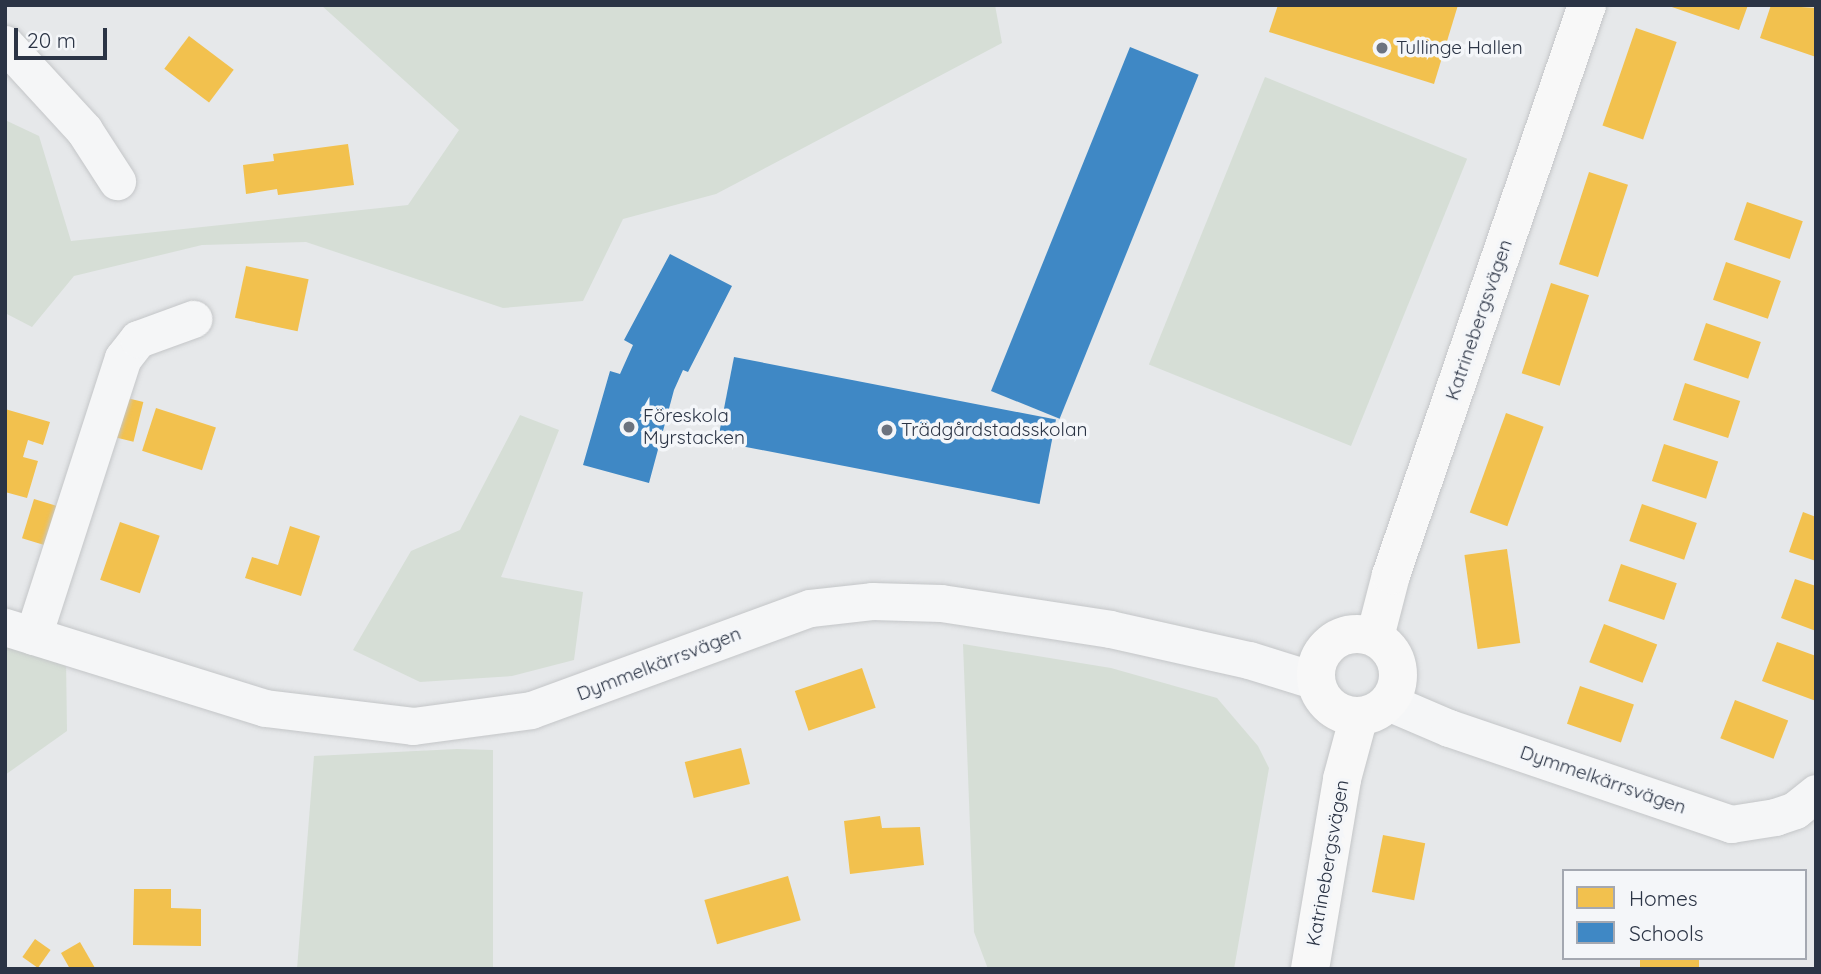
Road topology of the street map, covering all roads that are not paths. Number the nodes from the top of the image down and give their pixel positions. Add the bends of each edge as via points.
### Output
1 (1587, 5) edge
2 (5, 44) edge
3 (117, 181) dead end
4 (193, 319) dead end
5 (19, 631) edge
6 (1375, 637) junction
7 (1316, 681) junction
8 (1374, 709) junction
9 (1816, 793) edge
10 (1310, 969) edge

1 - 6 street, Katrinebergsvägen via 1391,575
2 - 3 street via 84,130
4 - 5 street via 138,339 124,358
5 - 7 street, Dymmelkärrsvägen via 265,708 413,726 531,710 810,608 872,601 941,603 1110,629 1249,660
6 - 7 street via 1351,634 1331,642 1319,658
6 - 8 street via 1397,661 1397,686
7 - 8 street via 1331,707
8 - 9 street, Dymmelkärrsvägen via 1449,728 1731,824 1767,820 1795,810
8 - 10 street, Katrinebergsvägen via 1342,779

